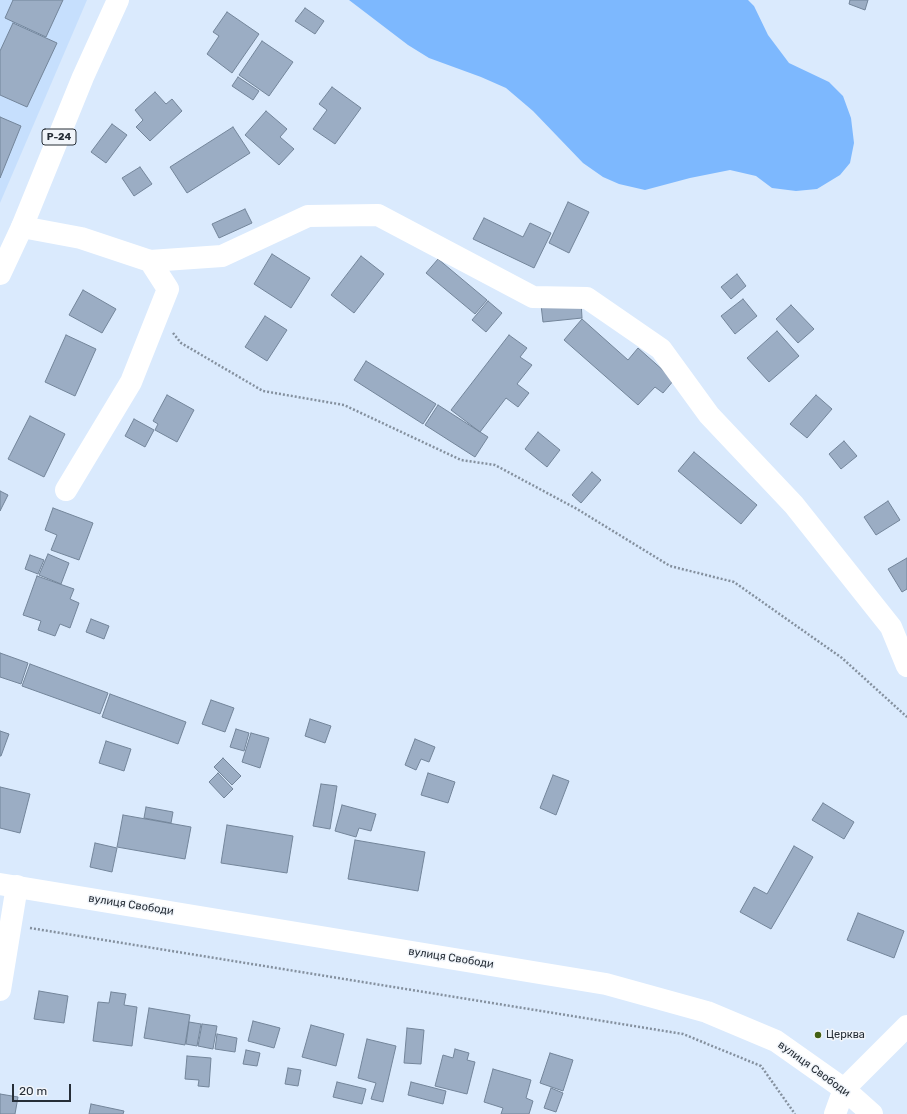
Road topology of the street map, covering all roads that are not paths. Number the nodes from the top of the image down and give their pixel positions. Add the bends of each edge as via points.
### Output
1 (118, 0) edge
2 (22, 227) junction
3 (150, 261) junction
4 (0, 274) edge
5 (66, 490) dead end
6 (907, 666) edge
7 (9, 885) edge
8 (0, 990) edge
9 (907, 1026) edge
10 (844, 1089) junction
11 (835, 1114) edge
12 (872, 1114) edge

1 - 2 street, Р-24 via 83,77
2 - 3 street via 81,238
2 - 4 street, Р-24
3 - 5 street via 168,289 131,382
3 - 6 street via 222,256 308,216 378,215 533,297 587,298 661,349 709,415 794,505 890,627
7 - 8 street via 10,925
7 - 10 street, вулиця Свободи via 606,984 707,1012 776,1041
9 - 10 street
10 - 11 street
10 - 12 street, вулиця Свободи

